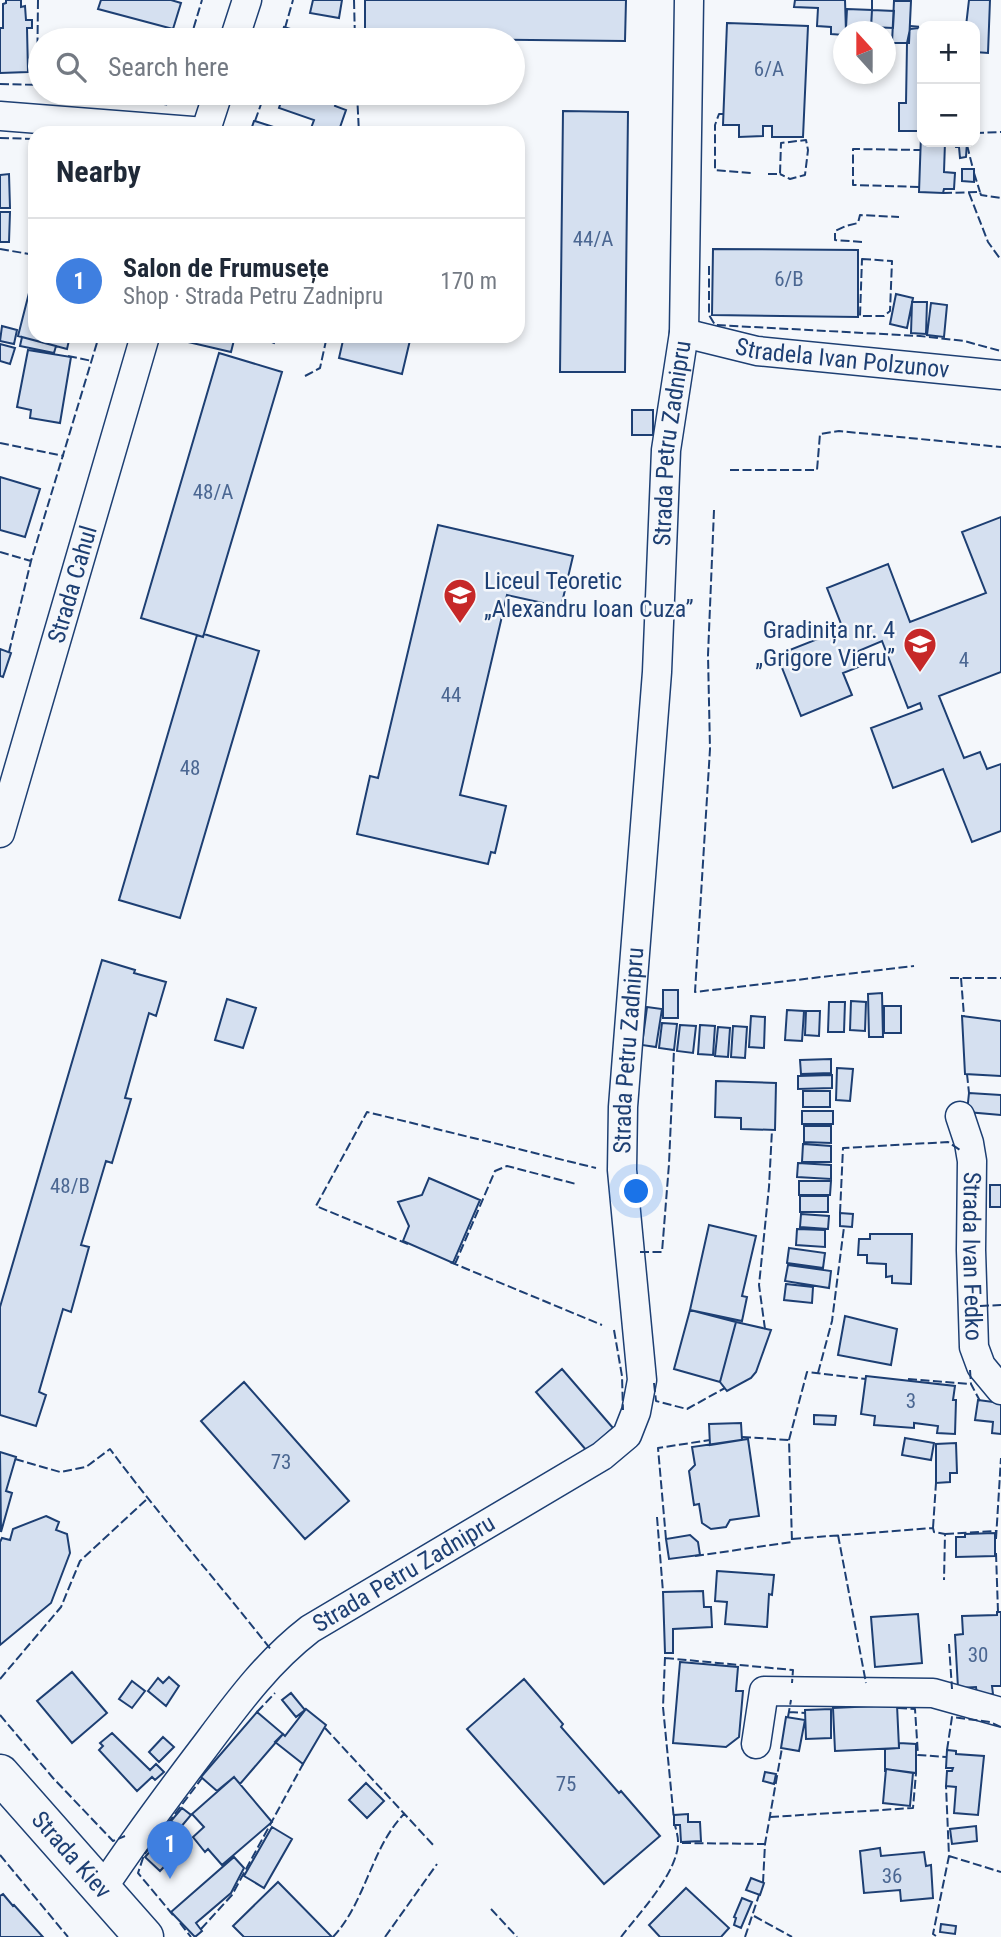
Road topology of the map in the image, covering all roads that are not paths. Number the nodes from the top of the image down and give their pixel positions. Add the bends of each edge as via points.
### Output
1 (247, 0) edge
2 (689, 0) edge
3 (238, 28) edge
4 (214, 105) edge
5 (0, 116) edge
6 (121, 126) edge
7 (207, 126) edge
8 (684, 333) junction
9 (143, 343) edge
10 (1001, 375) edge
11 (0, 833) edge
12 (960, 1116) dead end
13 (1001, 1390) edge
14 (1001, 1712) edge
15 (755, 1744) dead end
16 (0, 1774) edge
17 (102, 1889) junction
18 (144, 1937) edge

1 - 3 street
2 - 8 street, Strada Petru Zadnipru
4 - 7 street
5 - 6 street
8 - 10 street, Stradela Ivan Polzunov via 757,351
8 - 17 street, Strada Petru Zadnipru via 665,463 657,672 623,1108 622,1170 642,1380 636,1412 627,1434 602,1456 286,1647 245,1692
9 - 11 street, Strada Cahul
12 - 13 street, Strada Ivan Fedko via 972,1161 974,1348 981,1366
14 - 15 street via 933,1693 764,1691
16 - 17 main road, Strada Kiev
17 - 18 main road, Strada Kiev

